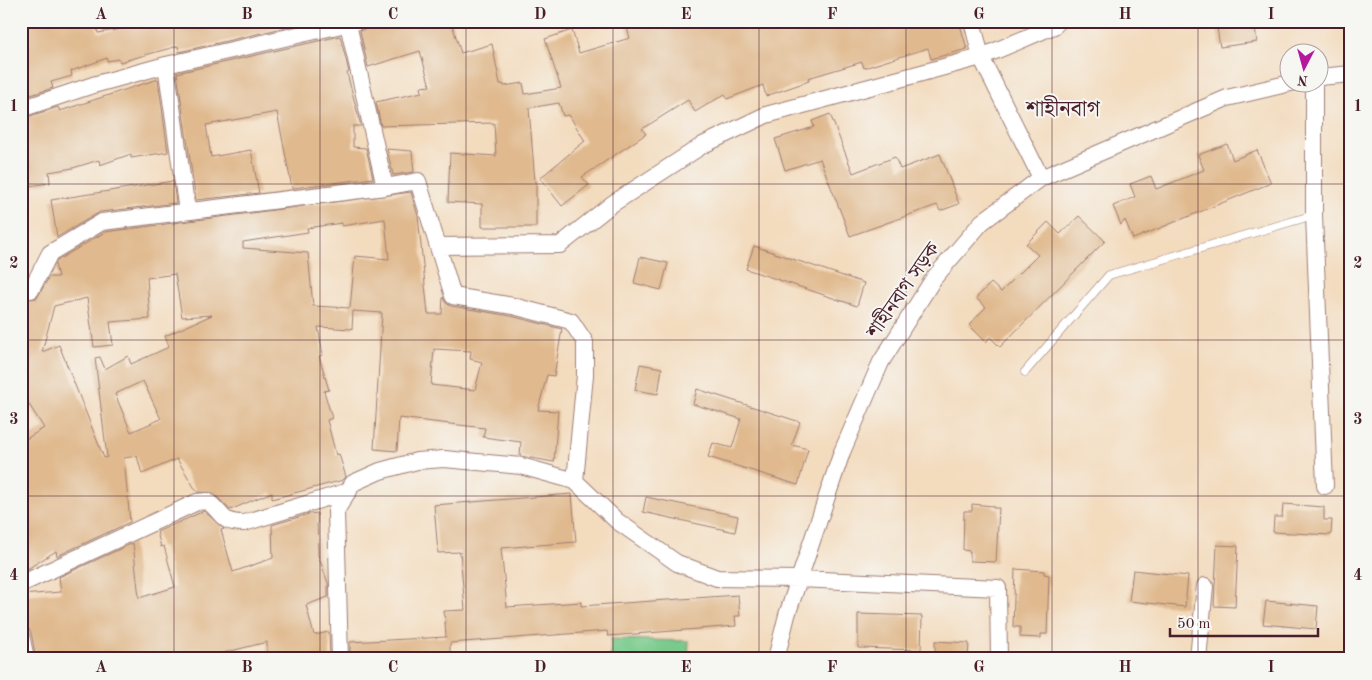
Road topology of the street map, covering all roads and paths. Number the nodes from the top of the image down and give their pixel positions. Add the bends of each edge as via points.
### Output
1 (972, 21) edge
2 (1059, 21) edge
3 (354, 23) edge
4 (318, 25) edge
5 (981, 57) junction
6 (166, 65) junction
7 (1351, 74) edge
8 (1330, 77) edge
9 (1280, 86) edge
10 (1314, 92) edge
11 (21, 109) edge
12 (1042, 178) junction
13 (385, 187) junction
14 (187, 211) junction
15 (1314, 215) junction
16 (438, 246) junction
17 (31, 290) dead end
18 (1025, 372) dead end
19 (575, 481) junction
20 (1325, 486) dead end
21 (348, 490) junction
22 (799, 579) junction
23 (21, 584) edge
24 (1205, 586) dead end
25 (21, 635) edge
26 (26, 659) edge
27 (340, 659) edge
28 (776, 659) edge
29 (999, 659) edge
30 (1198, 659) edge

1 - 5 street
2 - 5 street
3 - 4 street
3 - 13 street
4 - 6 street
5 - 12 street
5 - 16 street via 766,114 703,145 612,204 560,245
6 - 11 street
6 - 14 street
7 - 8 street
9 - 12 street, শাহীনবাগ সড়ক via 1227,98
10 - 15 street
12 - 22 street, শাহীনবাগ সড়ক via 976,229 934,278 881,362 842,452
13 - 14 street
13 - 16 street via 418,181
14 - 17 street via 102,222 50,253
15 - 18 lane via 1109,275
15 - 20 street
16 - 19 street via 452,296 513,306 571,321 585,342
19 - 21 street via 521,466 444,459 417,461 380,471 353,484
19 - 22 street via 617,521 677,563 717,578
21 - 23 street via 244,523 232,523 220,516 217,508 208,501 197,502
21 - 27 street via 336,511
22 - 28 street, শাহীনবাগ সড়ক
22 - 29 street via 998,588
24 - 30 street
25 - 26 street

